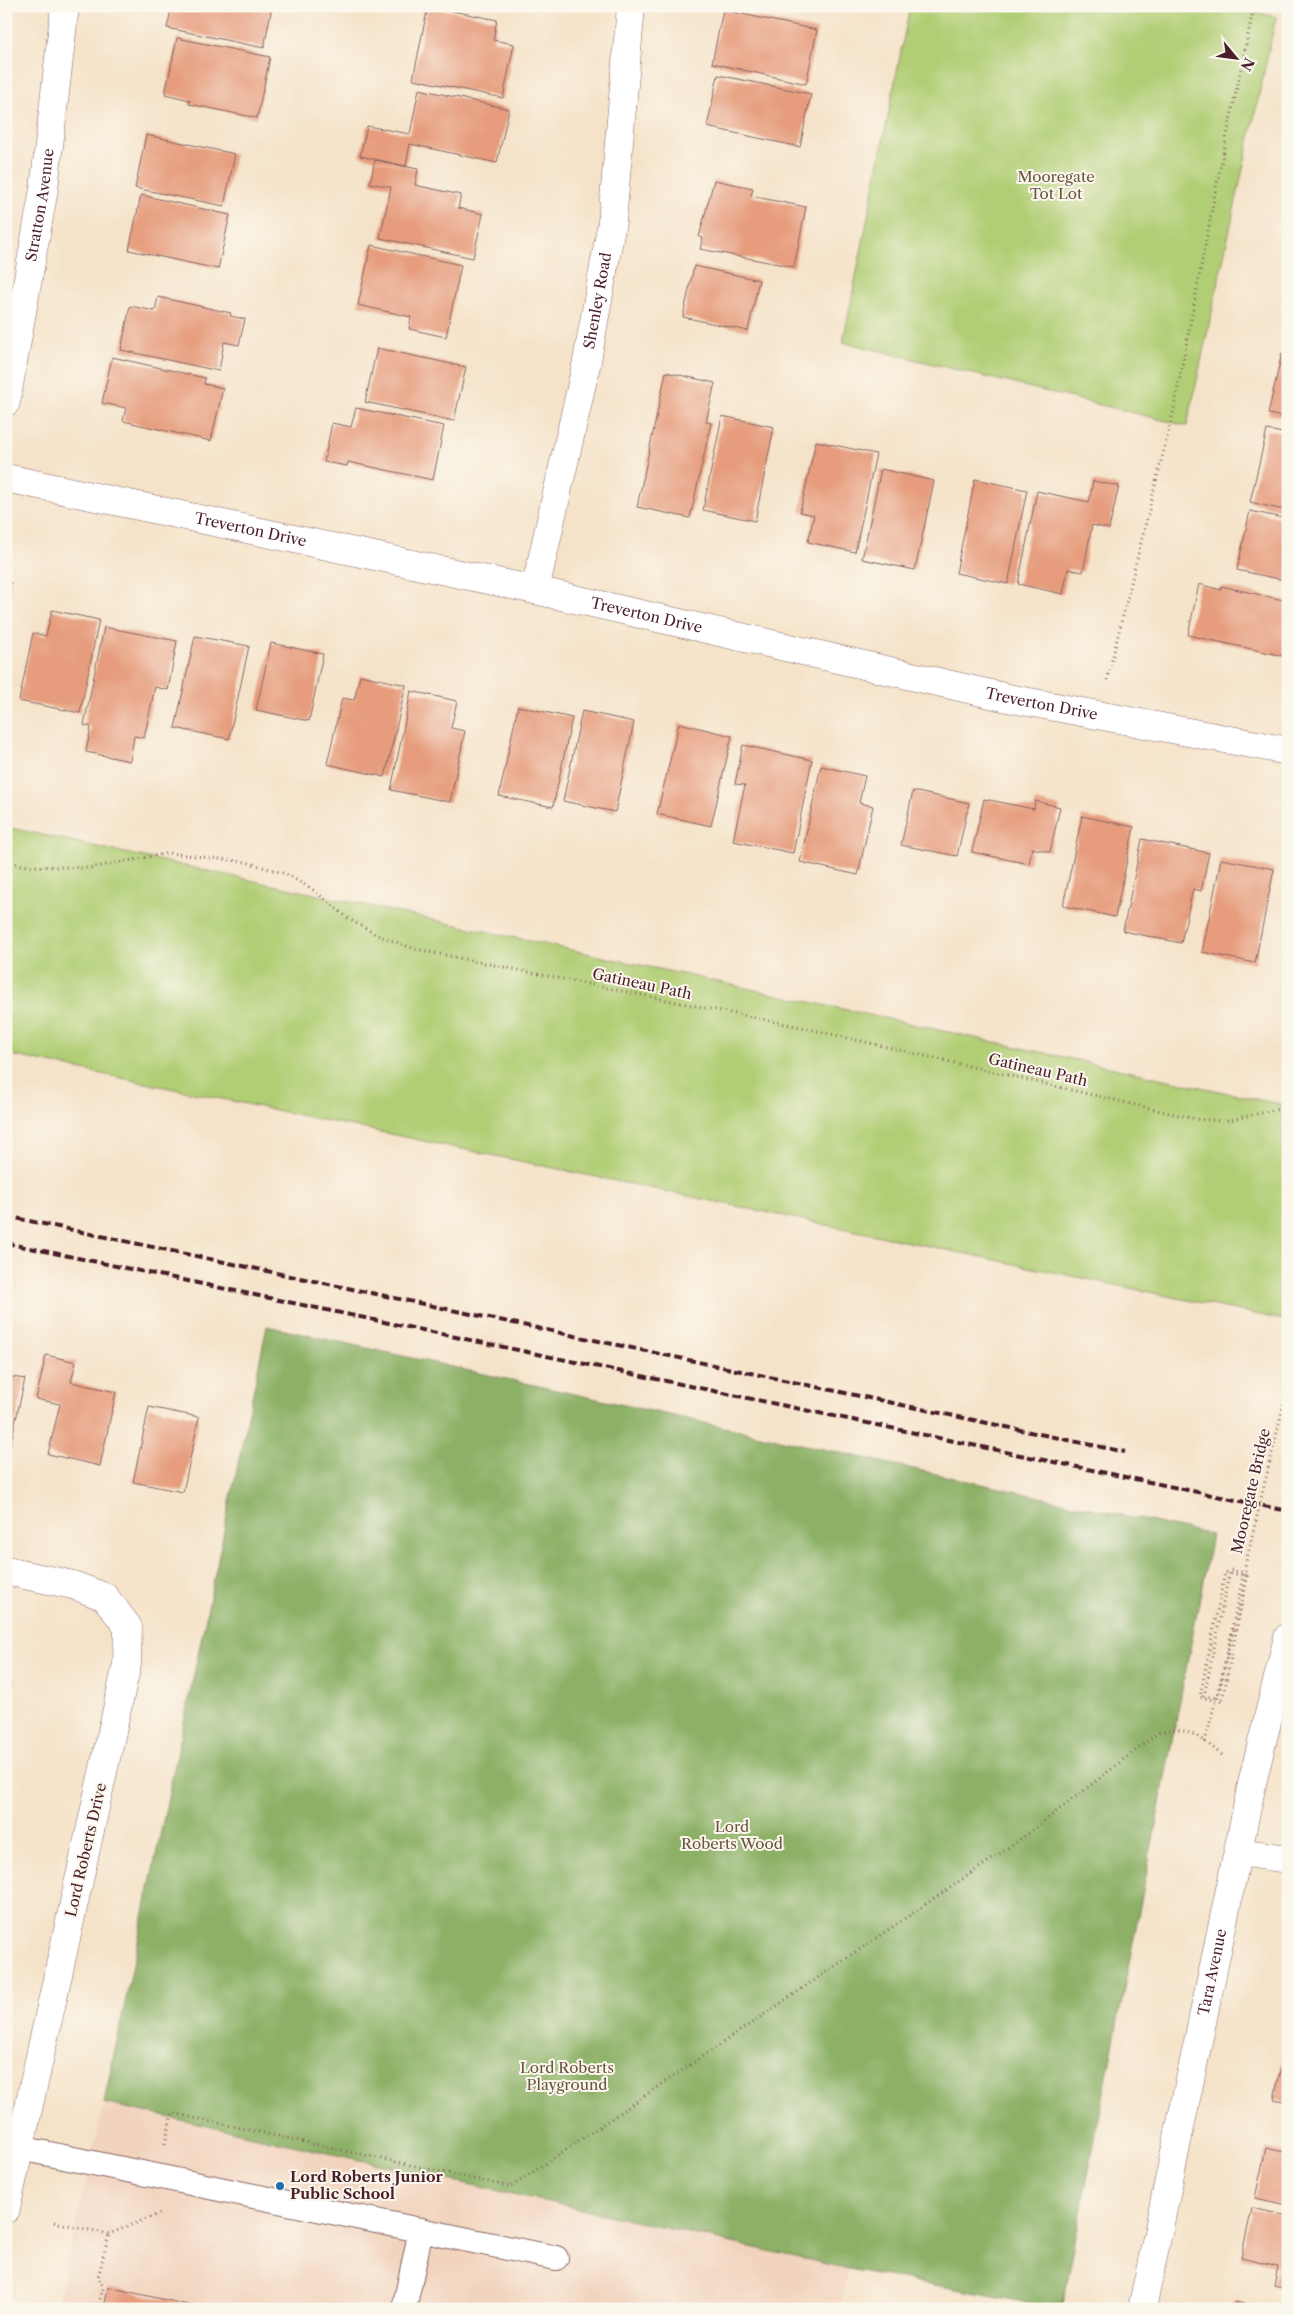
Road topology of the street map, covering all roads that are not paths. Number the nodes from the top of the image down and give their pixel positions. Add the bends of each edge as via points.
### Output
1 (65, 6) edge
2 (631, 6) edge
3 (6, 402) edge
4 (6, 478) edge
5 (535, 590) junction
6 (1288, 752) edge
7 (6, 1571) edge
8 (1288, 1637) edge
9 (1239, 1852) junction
10 (1288, 1858) edge
11 (17, 2130) edge
12 (6, 2209) edge
13 (421, 2230) junction
14 (556, 2258) dead end
15 (404, 2309) edge
16 (1142, 2309) edge

1 - 3 street, Stratton Avenue via 44,189
2 - 5 street, Shenley Road via 612,222 586,366
4 - 5 street, Treverton Drive
5 - 6 street, Treverton Drive via 1099,716
7 - 11 street, Lord Roberts Drive via 73,1585 105,1597 128,1627 127,1664
8 - 9 street, Tara Avenue via 1253,1779
9 - 10 street
9 - 16 street, Tara Avenue
11 - 12 street, Lord Roberts Drive
11 - 13 lane
13 - 14 lane
13 - 15 lane

